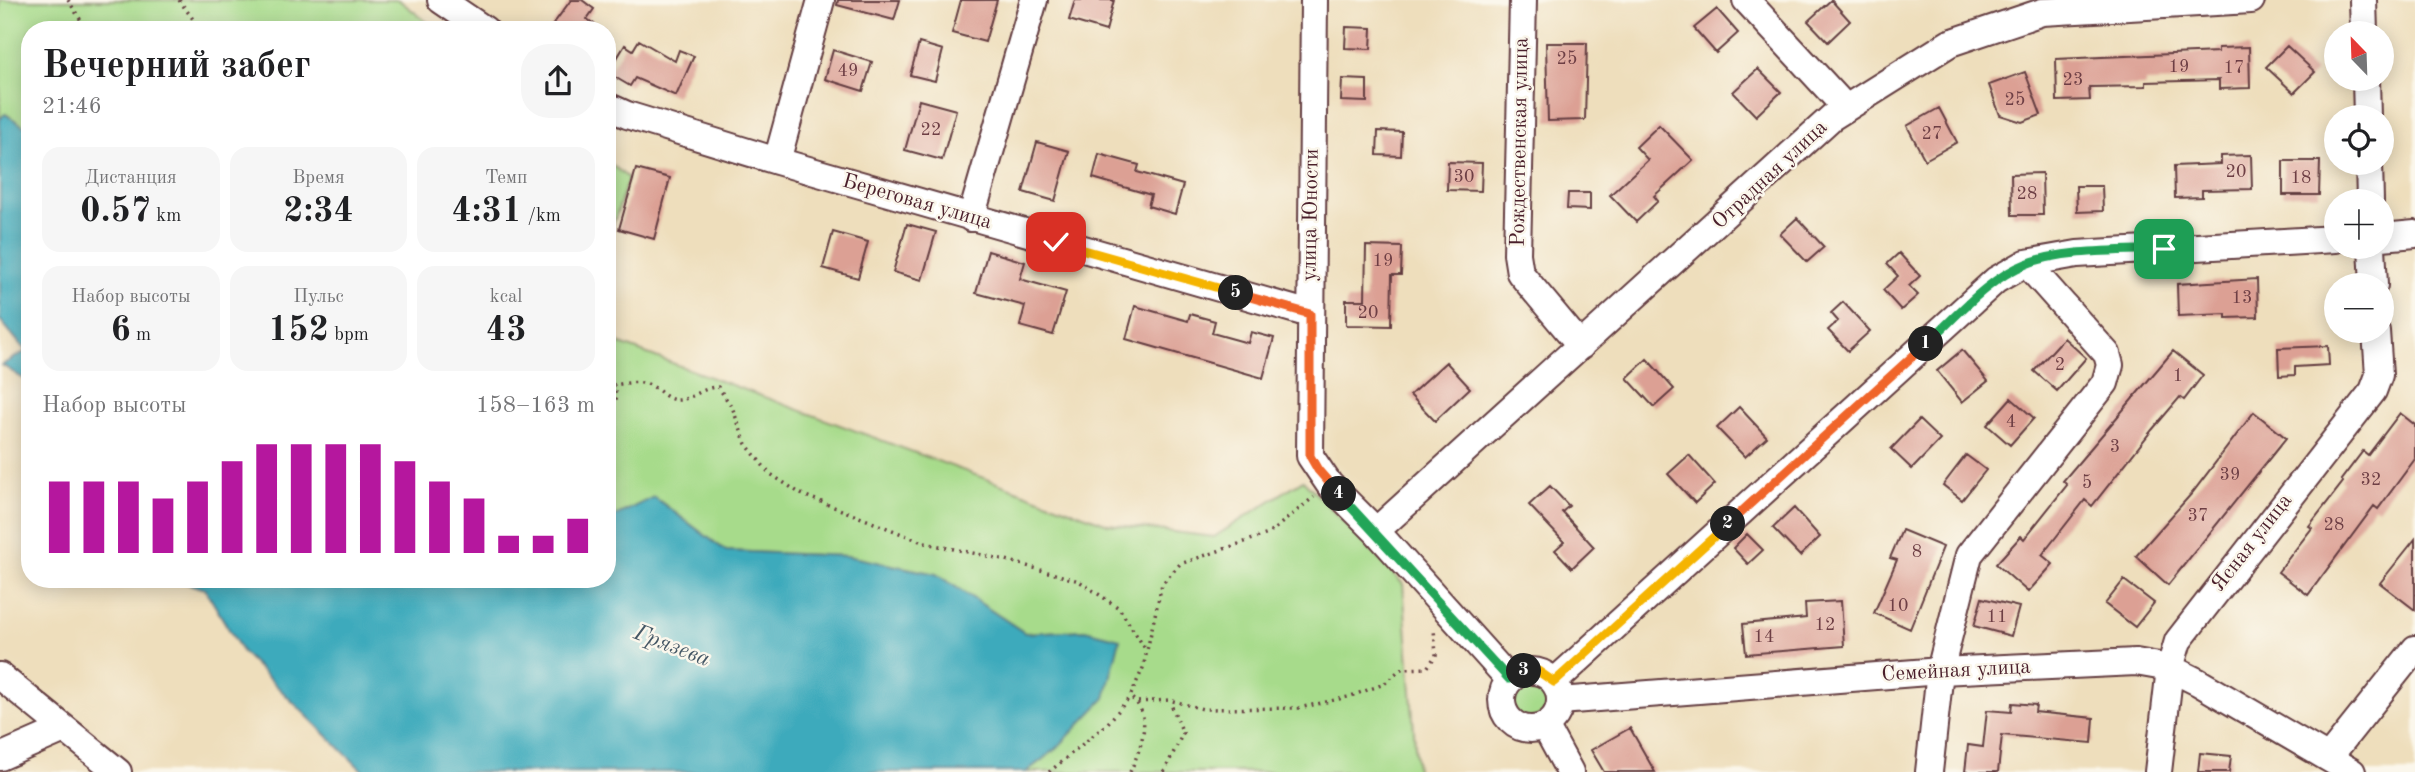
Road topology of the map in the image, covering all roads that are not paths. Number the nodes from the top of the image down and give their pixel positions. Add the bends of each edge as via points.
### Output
1 (441, 0) edge
2 (821, 0) edge
3 (1034, 0) edge
4 (1314, 0) edge
5 (1523, 0) edge
6 (1745, 0) edge
7 (2251, 0) edge
8 (2363, 0) edge
9 (472, 21) edge
10 (2364, 21) edge
11 (1846, 108) junction
12 (616, 110) edge
13 (777, 162) junction
14 (971, 218) junction
15 (2415, 234) edge
16 (2394, 236) edge
17 (2324, 240) edge
18 (2026, 263) junction
19 (1310, 314) junction
20 (2377, 343) edge
21 (1581, 346) junction
22 (1376, 531) junction
23 (2415, 649) edge
24 (2170, 668) junction
25 (1940, 671) junction
26 (0, 676) edge
27 (1509, 679) junction
28 (1557, 691) junction
29 (1545, 726) junction
30 (64, 729) junction
31 (13, 760) edge
32 (2340, 767) edge
33 (118, 772) edge
34 (1570, 772) edge
35 (1928, 772) edge
36 (2158, 772) edge

1 - 9 street
2 - 13 street
3 - 14 street
4 - 19 street, улица Юности
5 - 21 street, Рождественская улица via 1520,273
6 - 11 street
7 - 11 street, Отрадная улица via 2042,12 1950,43
8 - 10 street
11 - 21 street, Отрадная улица
12 - 13 street, Береговая улица
13 - 14 street, Береговая улица
14 - 19 street, Береговая улица
15 - 16 street
17 - 18 street via 2077,254
18 - 25 street via 2107,354 2110,365 2105,383 1969,555
18 - 28 street via 1996,280
19 - 22 street, улица Юности via 1310,456 1329,484
20 - 24 street, Ясная улица via 2379,375 2373,391 2186,626
21 - 22 street, Отрадная улица
22 - 27 street, улица Юности
23 - 32 street
24 - 25 street, Семейная улица via 2136,662
24 - 32 street, Семейная улица
24 - 36 street, Ясная улица
25 - 28 street, Семейная улица
25 - 35 street
26 - 30 street
27 - 28 street via 1527,670 1538,671
27 - 29 street via 1501,704 1510,721 1526,729
28 - 29 street via 1558,711
29 - 34 street
30 - 31 street
30 - 33 street

